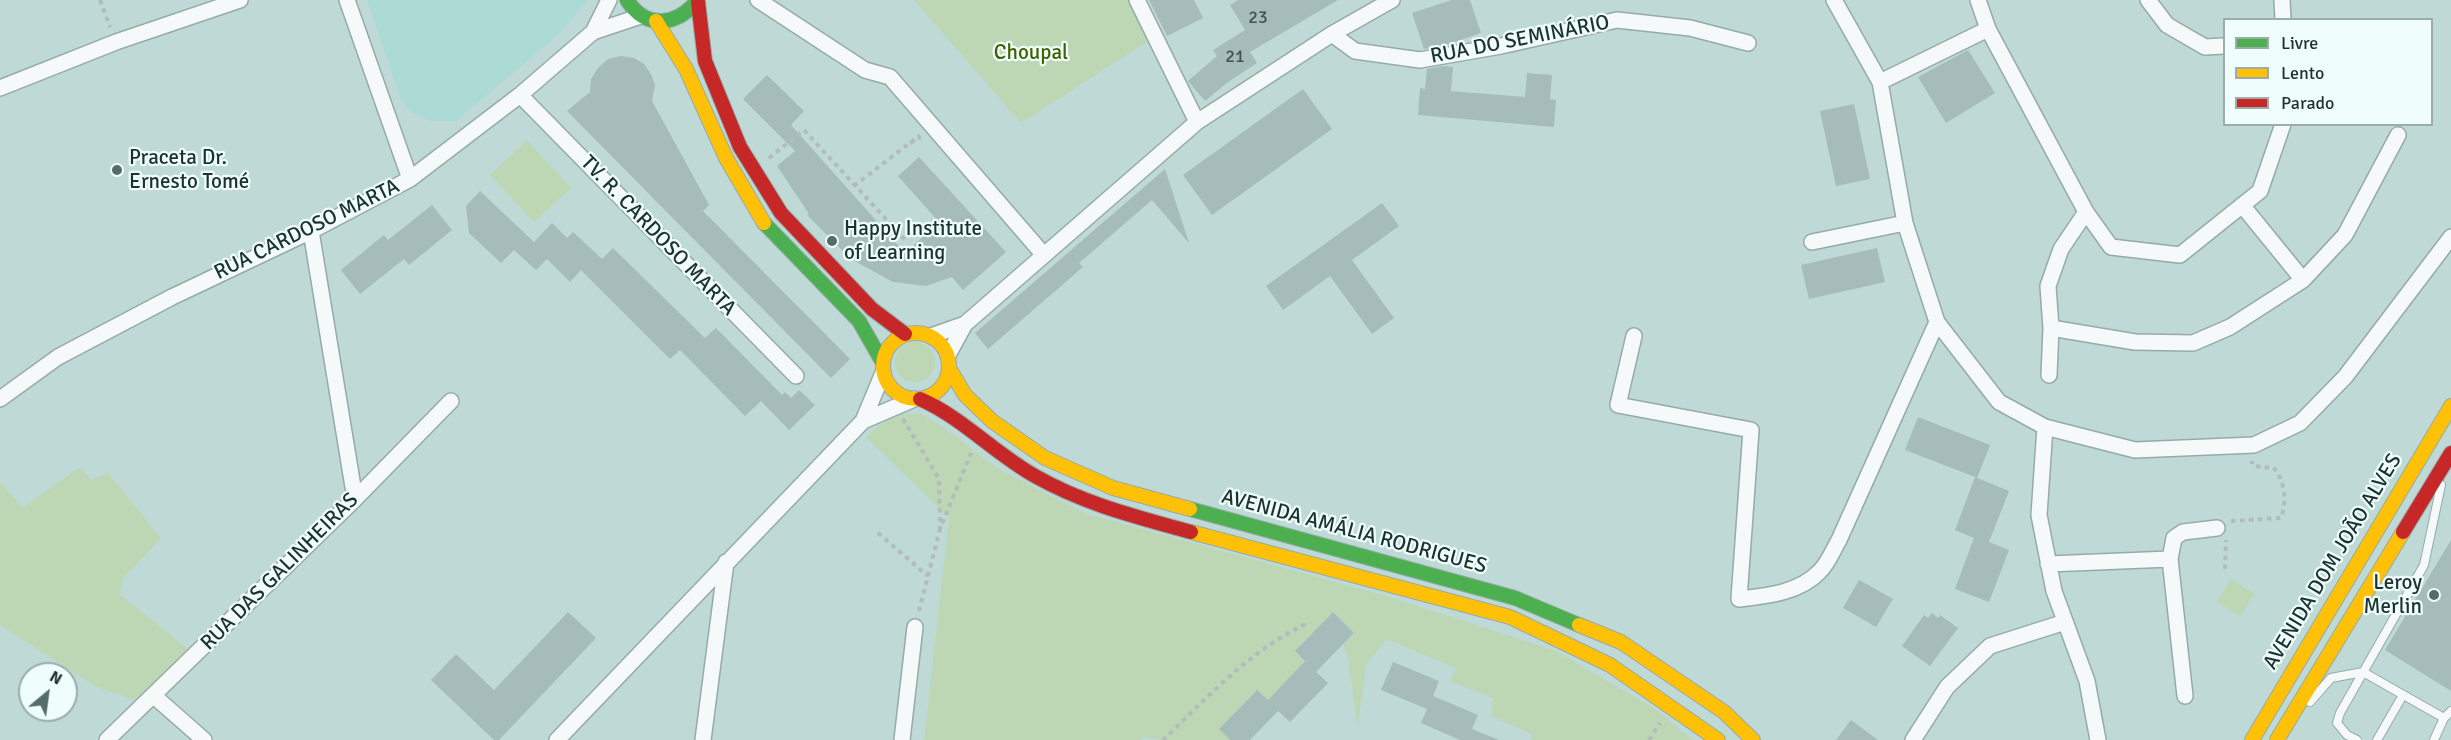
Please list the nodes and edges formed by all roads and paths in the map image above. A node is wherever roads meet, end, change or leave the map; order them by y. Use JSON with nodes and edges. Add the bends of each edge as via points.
{"nodes":[{"id":1,"x":100,"y":0,"type":"edge"},
{"id":2,"x":240,"y":0,"type":"edge"},
{"id":3,"x":346,"y":0,"type":"edge"},
{"id":4,"x":609,"y":0,"type":"edge"},
{"id":5,"x":627,"y":0,"type":"edge"},
{"id":6,"x":758,"y":0,"type":"edge"},
{"id":7,"x":1137,"y":0,"type":"edge"},
{"id":8,"x":1392,"y":0,"type":"edge"},
{"id":9,"x":1834,"y":0,"type":"edge"},
{"id":10,"x":1978,"y":0,"type":"edge"},
{"id":11,"x":2148,"y":0,"type":"edge"},
{"id":12,"x":2282,"y":0,"type":"edge"},
{"id":13,"x":698,"y":1,"type":"edge"},
{"id":14,"x":641,"y":16,"type":"junction"},
{"id":15,"x":2283,"y":18,"type":"edge"},
{"id":16,"x":656,"y":21,"type":"junction"},
{"id":17,"x":1988,"y":29,"type":"junction"},
{"id":18,"x":593,"y":32,"type":"junction"},
{"id":19,"x":1332,"y":34,"type":"junction"},
{"id":20,"x":116,"y":42,"type":"junction"},
{"id":21,"x":1748,"y":43,"type":"dead end"},
{"id":22,"x":2223,"y":46,"type":"edge"},
{"id":23,"x":1880,"y":82,"type":"junction"},
{"id":24,"x":0,"y":88,"type":"edge"},
{"id":25,"x":520,"y":95,"type":"junction"},
{"id":26,"x":1197,"y":122,"type":"junction"},
{"id":27,"x":2282,"y":126,"type":"edge"},
{"id":28,"x":934,"y":128,"type":"junction"},
{"id":29,"x":2398,"y":135,"type":"dead end"},
{"id":30,"x":754,"y":170,"type":"junction"},
{"id":31,"x":410,"y":179,"type":"junction"},
{"id":32,"x":854,"y":186,"type":"junction"},
{"id":33,"x":2242,"y":205,"type":"junction"},
{"id":34,"x":2086,"y":212,"type":"junction"},
{"id":35,"x":1905,"y":223,"type":"junction"},
{"id":36,"x":311,"y":231,"type":"junction"},
{"id":37,"x":2451,"y":237,"type":"edge"},
{"id":38,"x":1812,"y":242,"type":"dead end"},
{"id":39,"x":908,"y":243,"type":"dead end"},
{"id":40,"x":1043,"y":254,"type":"junction"},
{"id":41,"x":2303,"y":280,"type":"junction"},
{"id":42,"x":1937,"y":322,"type":"junction"},
{"id":43,"x":965,"y":324,"type":"junction"},
{"id":44,"x":2051,"y":328,"type":"junction"},
{"id":45,"x":905,"y":334,"type":"junction"},
{"id":46,"x":931,"y":336,"type":"junction"},
{"id":47,"x":1634,"y":336,"type":"dead end"},
{"id":48,"x":948,"y":361,"type":"junction"},
{"id":49,"x":883,"y":368,"type":"junction"},
{"id":50,"x":2049,"y":375,"type":"dead end"},
{"id":51,"x":796,"y":376,"type":"dead end"},
{"id":52,"x":921,"y":398,"type":"junction"},
{"id":53,"x":0,"y":399,"type":"edge"},
{"id":54,"x":451,"y":401,"type":"dead end"},
{"id":55,"x":2451,"y":406,"type":"edge"},
{"id":56,"x":892,"y":408,"type":"junction"},
{"id":57,"x":863,"y":421,"type":"junction"},
{"id":58,"x":2045,"y":427,"type":"junction"},
{"id":59,"x":982,"y":436,"type":"junction"},
{"id":60,"x":2248,"y":445,"type":"junction"},
{"id":61,"x":2451,"y":454,"type":"edge"},
{"id":62,"x":355,"y":499,"type":"junction"},
{"id":63,"x":2222,"y":526,"type":"junction"},
{"id":64,"x":940,"y":529,"type":"junction"},
{"id":65,"x":878,"y":533,"type":"dead end"},
{"id":66,"x":2170,"y":560,"type":"junction"},
{"id":67,"x":726,"y":562,"type":"junction"},
{"id":68,"x":2048,"y":564,"type":"junction"},
{"id":69,"x":2225,"y":569,"type":"dead end"},
{"id":70,"x":928,"y":576,"type":"junction"},
{"id":71,"x":2065,"y":622,"type":"junction"},
{"id":72,"x":1306,"y":624,"type":"dead end"},
{"id":73,"x":915,"y":627,"type":"joint"},
{"id":74,"x":2363,"y":672,"type":"junction"},
{"id":75,"x":2403,"y":695,"type":"junction"},
{"id":76,"x":154,"y":696,"type":"junction"},
{"id":77,"x":2185,"y":696,"type":"dead end"},
{"id":78,"x":2451,"y":711,"type":"edge"},
{"id":79,"x":2291,"y":716,"type":"junction"},
{"id":80,"x":2444,"y":718,"type":"junction"},
{"id":81,"x":2282,"y":736,"type":"edge"},
{"id":82,"x":107,"y":740,"type":"edge"},
{"id":83,"x":204,"y":740,"type":"edge"},
{"id":84,"x":557,"y":740,"type":"edge"},
{"id":85,"x":704,"y":740,"type":"edge"},
{"id":86,"x":902,"y":740,"type":"edge"},
{"id":87,"x":1163,"y":740,"type":"edge"},
{"id":88,"x":1718,"y":740,"type":"edge"},
{"id":89,"x":1753,"y":740,"type":"edge"},
{"id":90,"x":1913,"y":740,"type":"edge"},
{"id":91,"x":2098,"y":740,"type":"edge"},
{"id":92,"x":2252,"y":740,"type":"edge"},
{"id":93,"x":2357,"y":740,"type":"edge"},
{"id":94,"x":2377,"y":740,"type":"edge"},
{"id":95,"x":2434,"y":740,"type":"edge"}],
"edges":[{"from":1,"to":20,"type":"path"},
{"from":2,"to":20,"type":"street"},
{"from":3,"to":31,"type":"street"},
{"from":4,"to":18,"type":"street"},
{"from":5,"to":14,"type":"main road"},
{"from":6,"to":28,"type":"street","via":[[865,70],[890,77]]},
{"from":7,"to":26,"type":"street"},
{"from":8,"to":19,"type":"street"},
{"from":9,"to":23,"type":"street"},
{"from":10,"to":17,"type":"street"},
{"from":11,"to":22,"type":"street","via":[[2167,25],[2205,46]]},
{"from":12,"to":15,"type":"street"},
{"from":13,"to":16,"type":"main road","via":[[687,14],[672,21]]},
{"from":13,"to":30,"type":"main road","via":[[705,61],[740,147]]},
{"from":14,"to":16,"type":"main road"},
{"from":14,"to":18,"type":"street"},
{"from":16,"to":49,"type":"main road","via":[[686,69],[726,158],[766,226],[859,321]]},
{"from":17,"to":23,"type":"street"},
{"from":17,"to":34,"type":"street"},
{"from":18,"to":25,"type":"street","name":"RUA CARDOSO MARTA"},
{"from":19,"to":21,"type":"street","name":"RUA DO SEMINÁRIO","via":[[1356,51],[1420,60],[1617,20],[1690,28]]},
{"from":19,"to":26,"type":"street"},
{"from":20,"to":24,"type":"street"},
{"from":23,"to":35,"type":"street"},
{"from":25,"to":31,"type":"street","name":"RUA CARDOSO MARTA"},
{"from":25,"to":51,"type":"street","name":"TV. R. CARDOSO MARTA"},
{"from":26,"to":40,"type":"street"},
{"from":27,"to":33,"type":"street","via":[[2260,191]]},
{"from":28,"to":32,"type":"path"},
{"from":28,"to":40,"type":"street"},
{"from":29,"to":41,"type":"street","via":[[2345,235]]},
{"from":30,"to":32,"type":"path","via":[[804,130]]},
{"from":30,"to":45,"type":"main road","via":[[781,213],[872,309]]},
{"from":31,"to":36,"type":"street","name":"RUA CARDOSO MARTA"},
{"from":32,"to":39,"type":"path"},
{"from":33,"to":34,"type":"street","via":[[2180,255],[2111,247]]},
{"from":33,"to":41,"type":"street"},
{"from":34,"to":44,"type":"street","via":[[2061,249],[2048,286]]},
{"from":35,"to":38,"type":"street"},
{"from":35,"to":42,"type":"street"},
{"from":36,"to":53,"type":"street","name":"RUA CARDOSO MARTA","via":[[58,357]]},
{"from":36,"to":62,"type":"street"},
{"from":37,"to":60,"type":"street","via":[[2345,377],[2300,423]]},
{"from":40,"to":43,"type":"street"},
{"from":41,"to":44,"type":"street","via":[[2230,327],[2193,343],[2134,342]]},
{"from":42,"to":47,"type":"street","via":[[1839,540],[1820,572],[1800,585],[1770,596],[1739,599],[1751,430],[1618,405]]},
{"from":42,"to":58,"type":"street","via":[[1999,402]]},
{"from":43,"to":46,"type":"street"},
{"from":43,"to":48,"type":"street"},
{"from":44,"to":50,"type":"street"},
{"from":45,"to":46,"type":"main road"},
{"from":45,"to":49,"type":"main road","via":[[890,345]]},
{"from":46,"to":48,"type":"main road"},
{"from":48,"to":52,"type":"main road","via":[[943,385]]},
{"from":48,"to":89,"type":"main road","name":"AVENIDA AMÁLIA RODRIGUES","via":[[965,395],[1045,458],[1113,488],[1515,598],[1621,642],[1724,712]]},
{"from":49,"to":52,"type":"main road","via":[[894,391]]},
{"from":49,"to":57,"type":"street"},
{"from":52,"to":56,"type":"street"},
{"from":52,"to":59,"type":"main road","name":"AVENIDA AMÁLIA RODRIGUES"},
{"from":54,"to":62,"type":"street","name":"RUA DAS GALINHEIRAS"},
{"from":55,"to":92,"type":"main road","name":"AVENIDA DOM JOÃO ALVES"},
{"from":56,"to":57,"type":"street"},
{"from":56,"to":64,"type":"path","via":[[900,414],[939,479]]},
{"from":57,"to":67,"type":"street"},
{"from":58,"to":60,"type":"street","via":[[2135,450]]},
{"from":58,"to":68,"type":"street","via":[[2038,515]]},
{"from":59,"to":64,"type":"path"},
{"from":59,"to":88,"type":"main road","name":"AVENIDA AMÁLIA RODRIGUES","via":[[1034,476],[1106,509],[1509,617],[1610,665]]},
{"from":60,"to":63,"type":"path","via":[[2252,464],[2273,467],[2282,476],[2285,507],[2281,518],[2232,521]]},
{"from":61,"to":74,"type":"lane","via":[[2424,565]]},
{"from":61,"to":79,"type":"main road","name":"AVENIDA DOM JOÃO ALVES"},
{"from":62,"to":76,"type":"street","name":"RUA DAS GALINHEIRAS"},
{"from":63,"to":66,"type":"street","via":[[2183,532],[2174,538]]},
{"from":63,"to":69,"type":"path"},
{"from":64,"to":70,"type":"path"},
{"from":65,"to":70,"type":"path"},
{"from":66,"to":68,"type":"street"},
{"from":66,"to":77,"type":"street"},
{"from":67,"to":84,"type":"street"},
{"from":67,"to":85,"type":"street"},
{"from":68,"to":71,"type":"street"},
{"from":70,"to":73,"type":"path"},
{"from":71,"to":90,"type":"street","via":[[1990,646],[1947,687]]},
{"from":71,"to":91,"type":"street","via":[[2087,681]]},
{"from":72,"to":87,"type":"path","via":[[1282,635],[1235,672]]},
{"from":73,"to":86,"type":"street"},
{"from":74,"to":75,"type":"lane"},
{"from":74,"to":79,"type":"lane","via":[[2331,678],[2317,696]]},
{"from":74,"to":93,"type":"lane","via":[[2337,723]]},
{"from":75,"to":80,"type":"lane"},
{"from":75,"to":94,"type":"lane"},
{"from":76,"to":82,"type":"street","name":"RUA DAS GALINHEIRAS"},
{"from":76,"to":83,"type":"street"},
{"from":78,"to":80,"type":"lane"},
{"from":79,"to":81,"type":"main road","name":"AVENIDA DOM JOÃO ALVES"},
{"from":80,"to":95,"type":"lane"}]}
